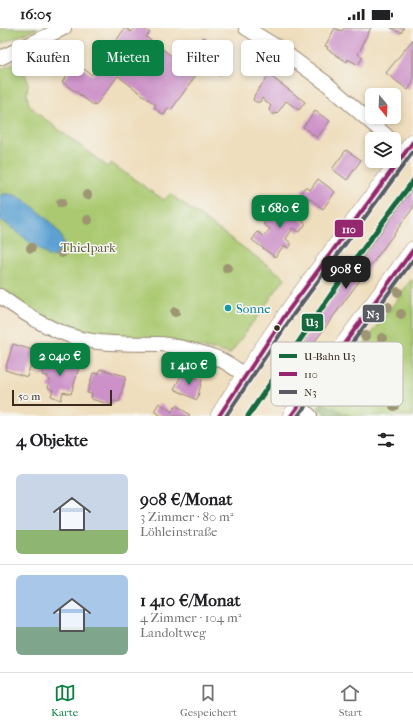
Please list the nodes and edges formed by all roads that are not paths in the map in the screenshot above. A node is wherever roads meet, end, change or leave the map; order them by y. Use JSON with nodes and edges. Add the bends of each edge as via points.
{"nodes":[{"id":1,"x":64,"y":28,"type":"edge"},
{"id":2,"x":246,"y":28,"type":"edge"},
{"id":3,"x":0,"y":58,"type":"edge"},
{"id":4,"x":382,"y":132,"type":"edge"},
{"id":5,"x":404,"y":146,"type":"edge"},
{"id":6,"x":413,"y":250,"type":"edge"},
{"id":7,"x":0,"y":296,"type":"edge"},
{"id":8,"x":349,"y":342,"type":"edge"},
{"id":9,"x":244,"y":375,"type":"junction"},
{"id":10,"x":219,"y":416,"type":"edge"}],
"edges":[{"from":1,"to":3,"type":"street"},
{"from":2,"to":4,"type":"street","via":[[326,83]]},
{"from":5,"to":9,"type":"main road"},
{"from":6,"to":8,"type":"main road"},
{"from":7,"to":9,"type":"street","via":[[44,325],[67,334],[112,344],[164,344],[208,354],[228,363]]},
{"from":9,"to":10,"type":"main road"}]}
